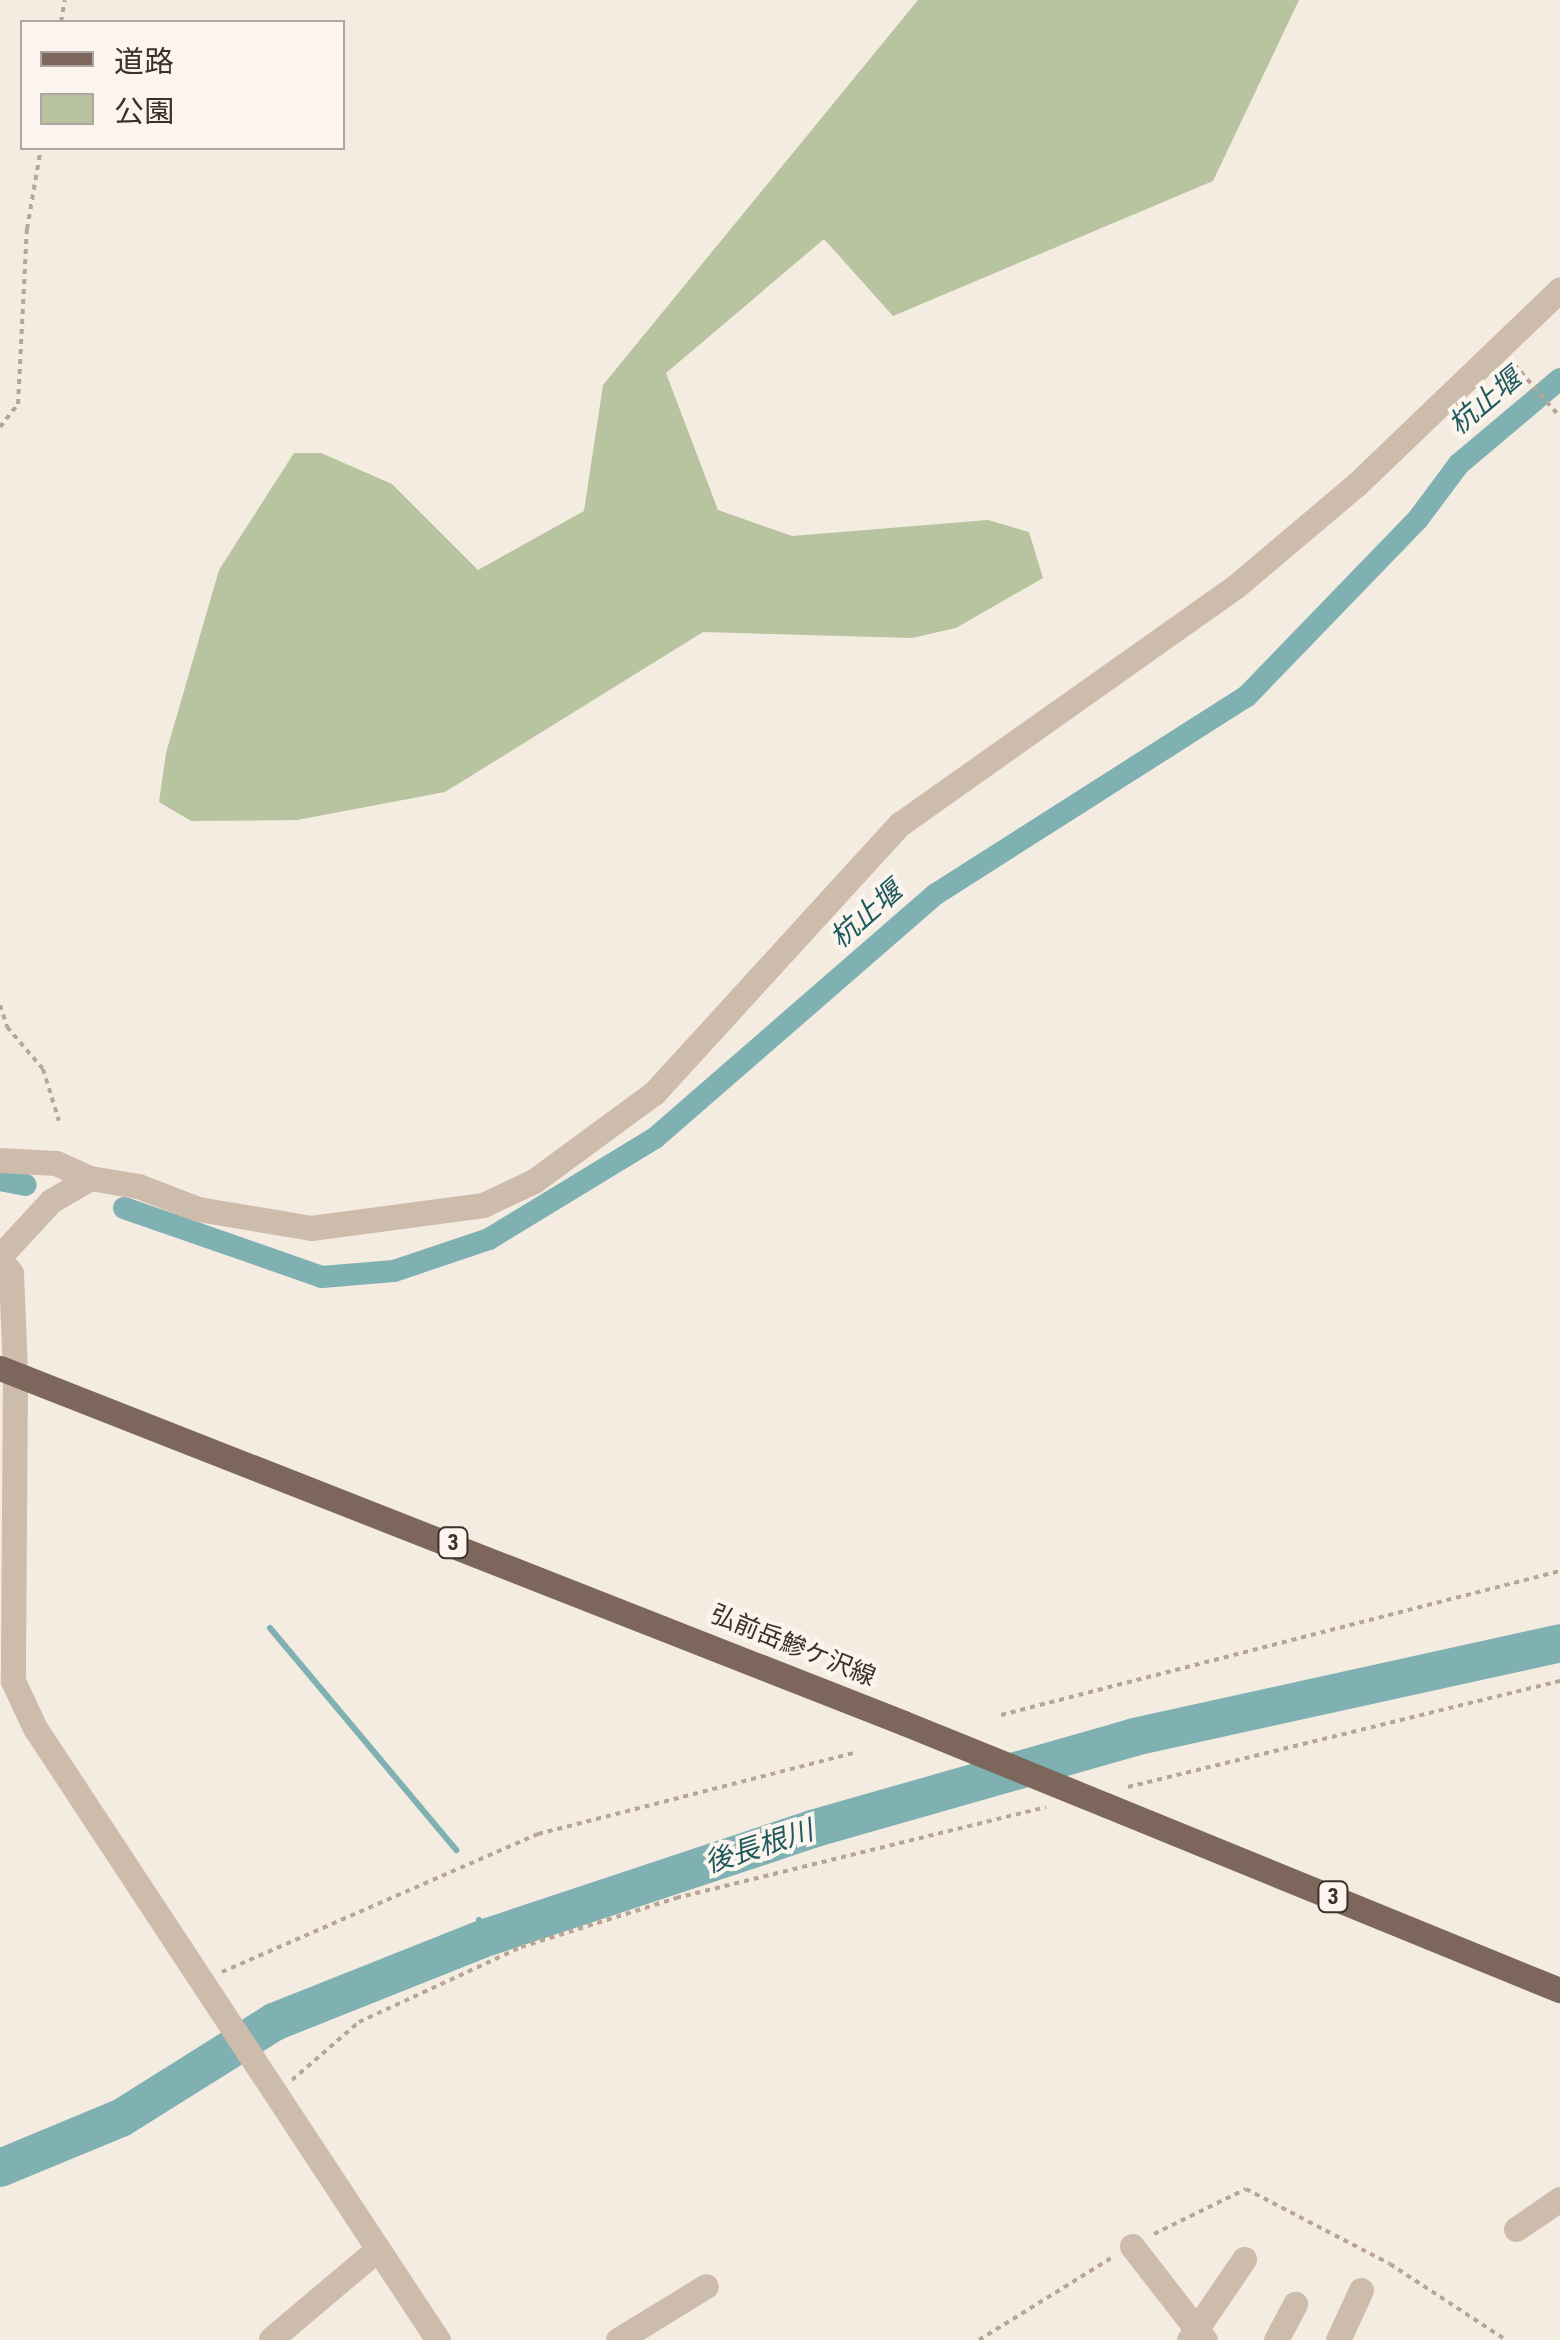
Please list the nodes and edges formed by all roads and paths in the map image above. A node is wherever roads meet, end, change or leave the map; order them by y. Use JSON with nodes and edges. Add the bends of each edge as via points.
{"nodes":[{"id":1,"x":41,"y":150,"type":"edge"},
{"id":2,"x":1560,"y":289,"type":"edge"},
{"id":3,"x":1510,"y":360,"type":"dead end"},
{"id":4,"x":1558,"y":412,"type":"edge"},
{"id":5,"x":0,"y":427,"type":"edge"},
{"id":6,"x":0,"y":1004,"type":"edge"},
{"id":7,"x":59,"y":1121,"type":"dead end"},
{"id":8,"x":0,"y":1160,"type":"edge"},
{"id":9,"x":90,"y":1178,"type":"junction"},
{"id":10,"x":0,"y":1257,"type":"edge"},
{"id":11,"x":8,"y":1370,"type":"edge"},
{"id":12,"x":1560,"y":1572,"type":"edge"},
{"id":13,"x":1560,"y":1680,"type":"edge"},
{"id":14,"x":1001,"y":1715,"type":"dead end"},
{"id":15,"x":858,"y":1752,"type":"dead end"},
{"id":16,"x":1112,"y":1797,"type":"junction"},
{"id":17,"x":1060,"y":1803,"type":"dead end"},
{"id":18,"x":204,"y":1980,"type":"junction"},
{"id":19,"x":1560,"y":1990,"type":"edge"},
{"id":20,"x":275,"y":2093,"type":"junction"},
{"id":21,"x":1560,"y":2199,"type":"edge"},
{"id":22,"x":1516,"y":2229,"type":"dead end"},
{"id":23,"x":1132,"y":2246,"type":"dead end"},
{"id":24,"x":378,"y":2249,"type":"junction"},
{"id":25,"x":1244,"y":2259,"type":"dead end"},
{"id":26,"x":706,"y":2286,"type":"dead end"},
{"id":27,"x":1361,"y":2290,"type":"dead end"},
{"id":28,"x":1295,"y":2304,"type":"dead end"},
{"id":29,"x":1197,"y":2338,"type":"edge"},
{"id":30,"x":271,"y":2339,"type":"edge"},
{"id":31,"x":438,"y":2340,"type":"edge"},
{"id":32,"x":618,"y":2340,"type":"edge"},
{"id":33,"x":1276,"y":2340,"type":"edge"},
{"id":34,"x":1338,"y":2340,"type":"edge"}],
"edges":[{"from":1,"to":5,"type":"path","via":[[27,228],[18,404]]},
{"from":2,"to":9,"type":"street","via":[[1357,484],[1235,587],[900,824],[654,1093],[534,1181],[484,1205],[311,1228],[198,1209],[138,1186]]},
{"from":3,"to":4,"type":"path"},
{"from":6,"to":7,"type":"path","via":[[7,1028],[43,1069]]},
{"from":8,"to":9,"type":"street","via":[[56,1164]]},
{"from":9,"to":10,"type":"street","via":[[51,1201]]},
{"from":10,"to":11,"type":"street","via":[[12,1273]]},
{"from":11,"to":16,"type":"main road","name":"弘前岳鰺ケ沢線","number":"3","bridge":true,"via":[[904,1723]]},
{"from":11,"to":18,"type":"street","via":[[13,1681],[36,1728]]},
{"from":12,"to":14,"type":"path"},
{"from":13,"to":16,"type":"path"},
{"from":15,"to":18,"type":"path","via":[[538,1834]]},
{"from":16,"to":19,"type":"main road","name":"弘前岳鰺ケ沢線","number":"3"},
{"from":17,"to":20,"type":"path","via":[[676,1898],[520,1947],[359,2022]]},
{"from":18,"to":20,"type":"street"},
{"from":20,"to":24,"type":"street"},
{"from":21,"to":22,"type":"street"},
{"from":23,"to":29,"type":"street"},
{"from":24,"to":30,"type":"street"},
{"from":24,"to":31,"type":"street"},
{"from":25,"to":29,"type":"street"},
{"from":26,"to":32,"type":"street"},
{"from":27,"to":34,"type":"street"},
{"from":28,"to":33,"type":"street"}]}
